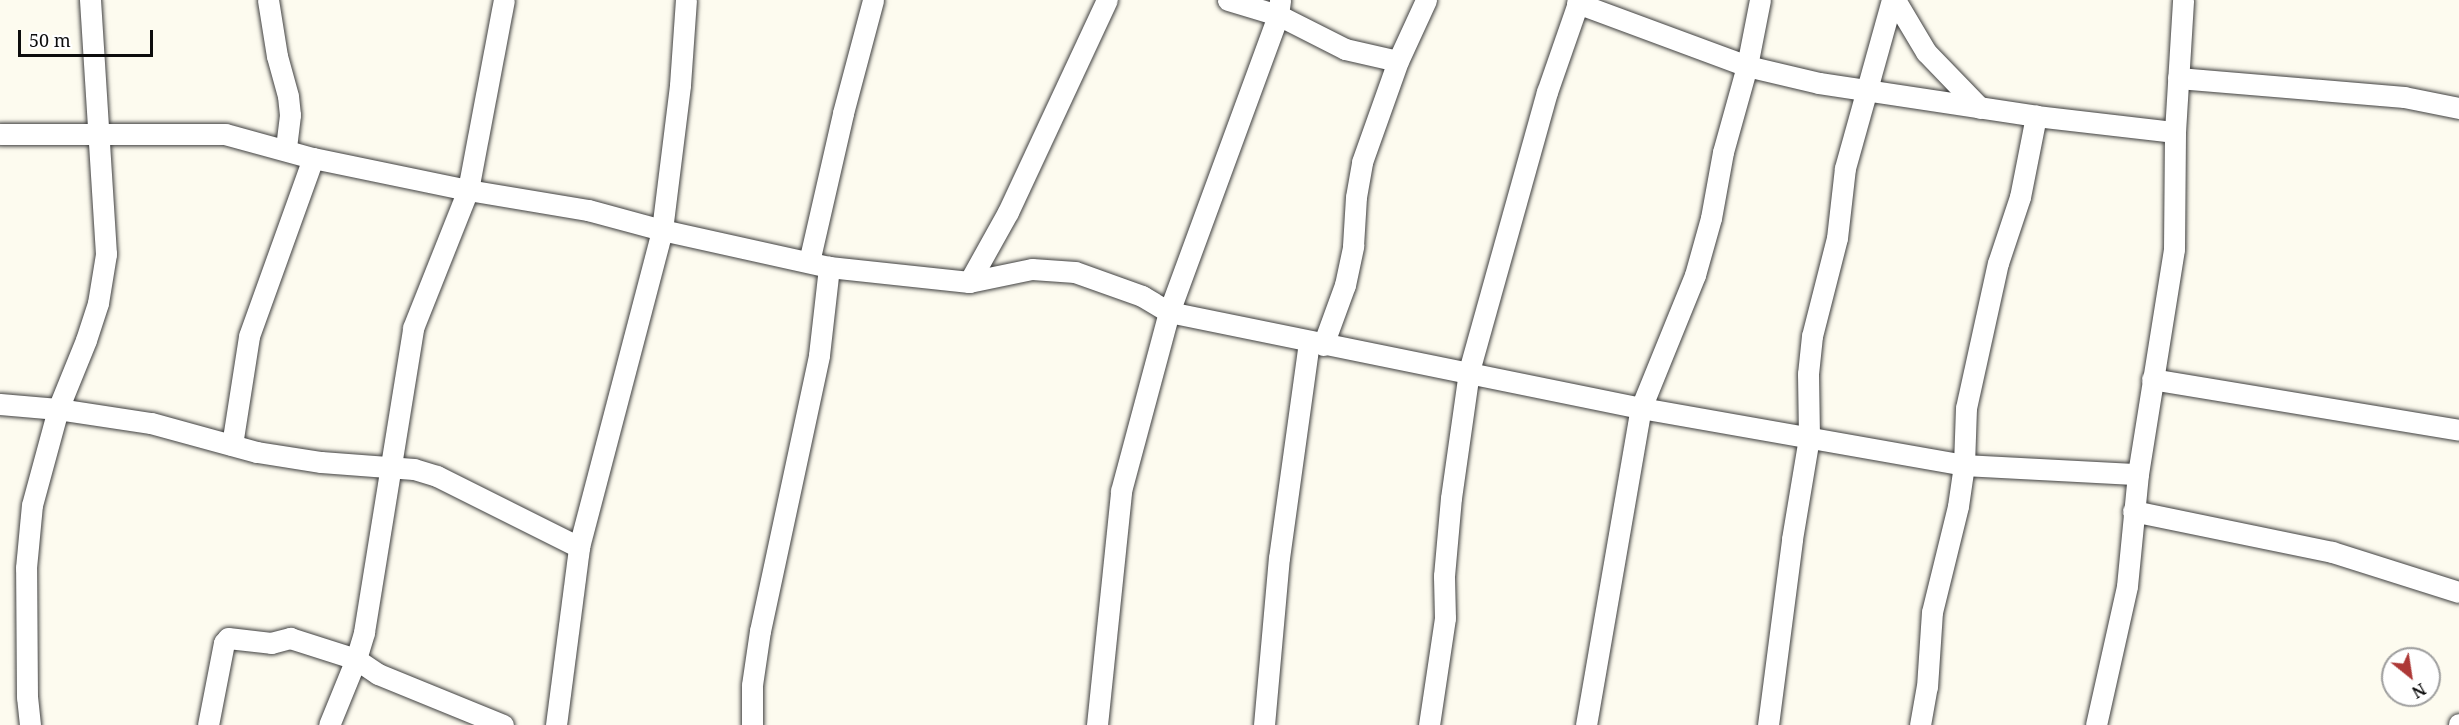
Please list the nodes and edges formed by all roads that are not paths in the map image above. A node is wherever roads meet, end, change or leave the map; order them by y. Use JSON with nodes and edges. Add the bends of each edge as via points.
{"nodes":[{"id":1,"x":90,"y":0,"type":"edge"},
{"id":2,"x":268,"y":0,"type":"edge"},
{"id":3,"x":504,"y":0,"type":"edge"},
{"id":4,"x":686,"y":0,"type":"edge"},
{"id":5,"x":873,"y":0,"type":"edge"},
{"id":6,"x":1107,"y":0,"type":"edge"},
{"id":7,"x":1228,"y":0,"type":"edge"},
{"id":8,"x":1426,"y":0,"type":"edge"},
{"id":9,"x":1760,"y":0,"type":"edge"},
{"id":10,"x":1894,"y":0,"type":"edge"},
{"id":11,"x":2183,"y":0,"type":"edge"},
{"id":12,"x":1578,"y":2,"type":"edge"},
{"id":13,"x":1279,"y":8,"type":"edge"},
{"id":14,"x":1398,"y":61,"type":"junction"},
{"id":15,"x":1747,"y":66,"type":"junction"},
{"id":16,"x":2178,"y":78,"type":"junction"},
{"id":17,"x":1867,"y":92,"type":"junction"},
{"id":18,"x":1980,"y":108,"type":"junction"},
{"id":19,"x":2459,"y":108,"type":"edge"},
{"id":20,"x":2036,"y":116,"type":"junction"},
{"id":21,"x":2175,"y":132,"type":"junction"},
{"id":22,"x":99,"y":133,"type":"junction"},
{"id":23,"x":0,"y":134,"type":"edge"},
{"id":24,"x":286,"y":150,"type":"junction"},
{"id":25,"x":312,"y":158,"type":"junction"},
{"id":26,"x":468,"y":190,"type":"junction"},
{"id":27,"x":662,"y":230,"type":"junction"},
{"id":28,"x":819,"y":264,"type":"junction"},
{"id":29,"x":969,"y":282,"type":"junction"},
{"id":30,"x":1169,"y":312,"type":"junction"},
{"id":31,"x":1316,"y":343,"type":"junction"},
{"id":32,"x":1469,"y":371,"type":"junction"},
{"id":33,"x":2152,"y":379,"type":"junction"},
{"id":34,"x":0,"y":404,"type":"edge"},
{"id":35,"x":1641,"y":408,"type":"junction"},
{"id":36,"x":58,"y":409,"type":"junction"},
{"id":37,"x":2459,"y":430,"type":"edge"},
{"id":38,"x":1809,"y":437,"type":"junction"},
{"id":39,"x":232,"y":445,"type":"junction"},
{"id":40,"x":1964,"y":465,"type":"junction"},
{"id":41,"x":391,"y":467,"type":"junction"},
{"id":42,"x":2138,"y":474,"type":"junction"},
{"id":43,"x":2133,"y":511,"type":"junction"},
{"id":44,"x":579,"y":547,"type":"junction"},
{"id":45,"x":2459,"y":592,"type":"edge"},
{"id":46,"x":356,"y":659,"type":"junction"},
{"id":47,"x":30,"y":725,"type":"edge"},
{"id":48,"x":208,"y":725,"type":"edge"},
{"id":49,"x":329,"y":725,"type":"edge"},
{"id":50,"x":503,"y":725,"type":"edge"},
{"id":51,"x":556,"y":725,"type":"edge"},
{"id":52,"x":752,"y":725,"type":"edge"},
{"id":53,"x":1097,"y":725,"type":"edge"},
{"id":54,"x":1264,"y":725,"type":"edge"},
{"id":55,"x":1429,"y":725,"type":"edge"},
{"id":56,"x":1586,"y":725,"type":"edge"},
{"id":57,"x":1768,"y":725,"type":"edge"},
{"id":58,"x":1920,"y":725,"type":"edge"},
{"id":59,"x":2096,"y":725,"type":"edge"}],
"edges":[{"from":1,"to":22,"type":"street"},
{"from":2,"to":24,"type":"street","via":[[288,96]]},
{"from":3,"to":26,"type":"street"},
{"from":4,"to":27,"type":"street"},
{"from":5,"to":28,"type":"street","via":[[843,113]]},
{"from":6,"to":29,"type":"street","via":[[1008,212]]},
{"from":7,"to":13,"type":"street"},
{"from":8,"to":14,"type":"street"},
{"from":9,"to":15,"type":"street"},
{"from":10,"to":17,"type":"street"},
{"from":10,"to":18,"type":"street","via":[[1926,52]]},
{"from":11,"to":16,"type":"street"},
{"from":12,"to":15,"type":"street"},
{"from":12,"to":32,"type":"street","via":[[1547,92]]},
{"from":13,"to":14,"type":"street","via":[[1345,49]]},
{"from":13,"to":30,"type":"street"},
{"from":14,"to":31,"type":"street","via":[[1362,162],[1346,285]]},
{"from":15,"to":17,"type":"street"},
{"from":15,"to":35,"type":"street","via":[[1695,275]]},
{"from":16,"to":19,"type":"street","via":[[2404,97]]},
{"from":16,"to":21,"type":"street"},
{"from":17,"to":18,"type":"street"},
{"from":17,"to":38,"type":"street","via":[[1845,168],[1837,238],[1812,336]]},
{"from":18,"to":20,"type":"street"},
{"from":20,"to":21,"type":"street"},
{"from":20,"to":40,"type":"street","via":[[2020,197],[1998,263],[1966,408]]},
{"from":21,"to":33,"type":"street","via":[[2174,249]]},
{"from":22,"to":23,"type":"street"},
{"from":22,"to":24,"type":"street","via":[[225,134]]},
{"from":22,"to":36,"type":"street","via":[[106,254],[98,303]]},
{"from":24,"to":25,"type":"street"},
{"from":25,"to":26,"type":"street"},
{"from":25,"to":39,"type":"street","via":[[249,336]]},
{"from":26,"to":27,"type":"street","via":[[588,210]]},
{"from":26,"to":41,"type":"street","via":[[413,328]]},
{"from":27,"to":28,"type":"street"},
{"from":27,"to":44,"type":"street"},
{"from":28,"to":29,"type":"street"},
{"from":28,"to":52,"type":"street","via":[[817,366],[760,631],[752,686]]},
{"from":29,"to":30,"type":"street","via":[[1032,269],[1075,272],[1142,296]]},
{"from":30,"to":31,"type":"street"},
{"from":30,"to":53,"type":"street","via":[[1121,491]]},
{"from":31,"to":32,"type":"street"},
{"from":31,"to":54,"type":"street","via":[[1279,558]]},
{"from":32,"to":35,"type":"street"},
{"from":32,"to":55,"type":"street","via":[[1451,498],[1444,576],[1445,618]]},
{"from":33,"to":37,"type":"street"},
{"from":33,"to":42,"type":"street"},
{"from":34,"to":36,"type":"street"},
{"from":35,"to":38,"type":"street"},
{"from":35,"to":56,"type":"street"},
{"from":36,"to":39,"type":"street","via":[[151,423]]},
{"from":36,"to":47,"type":"street","via":[[32,505],[28,536]]},
{"from":38,"to":40,"type":"street"},
{"from":38,"to":57,"type":"street"},
{"from":39,"to":41,"type":"street","via":[[321,462]]},
{"from":40,"to":42,"type":"street"},
{"from":40,"to":58,"type":"street","via":[[1932,612]]},
{"from":41,"to":44,"type":"street","via":[[436,476]]},
{"from":41,"to":46,"type":"street","via":[[364,632]]},
{"from":42,"to":43,"type":"street"},
{"from":43,"to":45,"type":"street","via":[[2332,552]]},
{"from":43,"to":59,"type":"street","via":[[2127,586]]},
{"from":44,"to":51,"type":"street"},
{"from":46,"to":48,"type":"street","via":[[290,638],[271,643],[226,639]]},
{"from":46,"to":49,"type":"street"},
{"from":46,"to":50,"type":"street","via":[[378,674]]}]}
